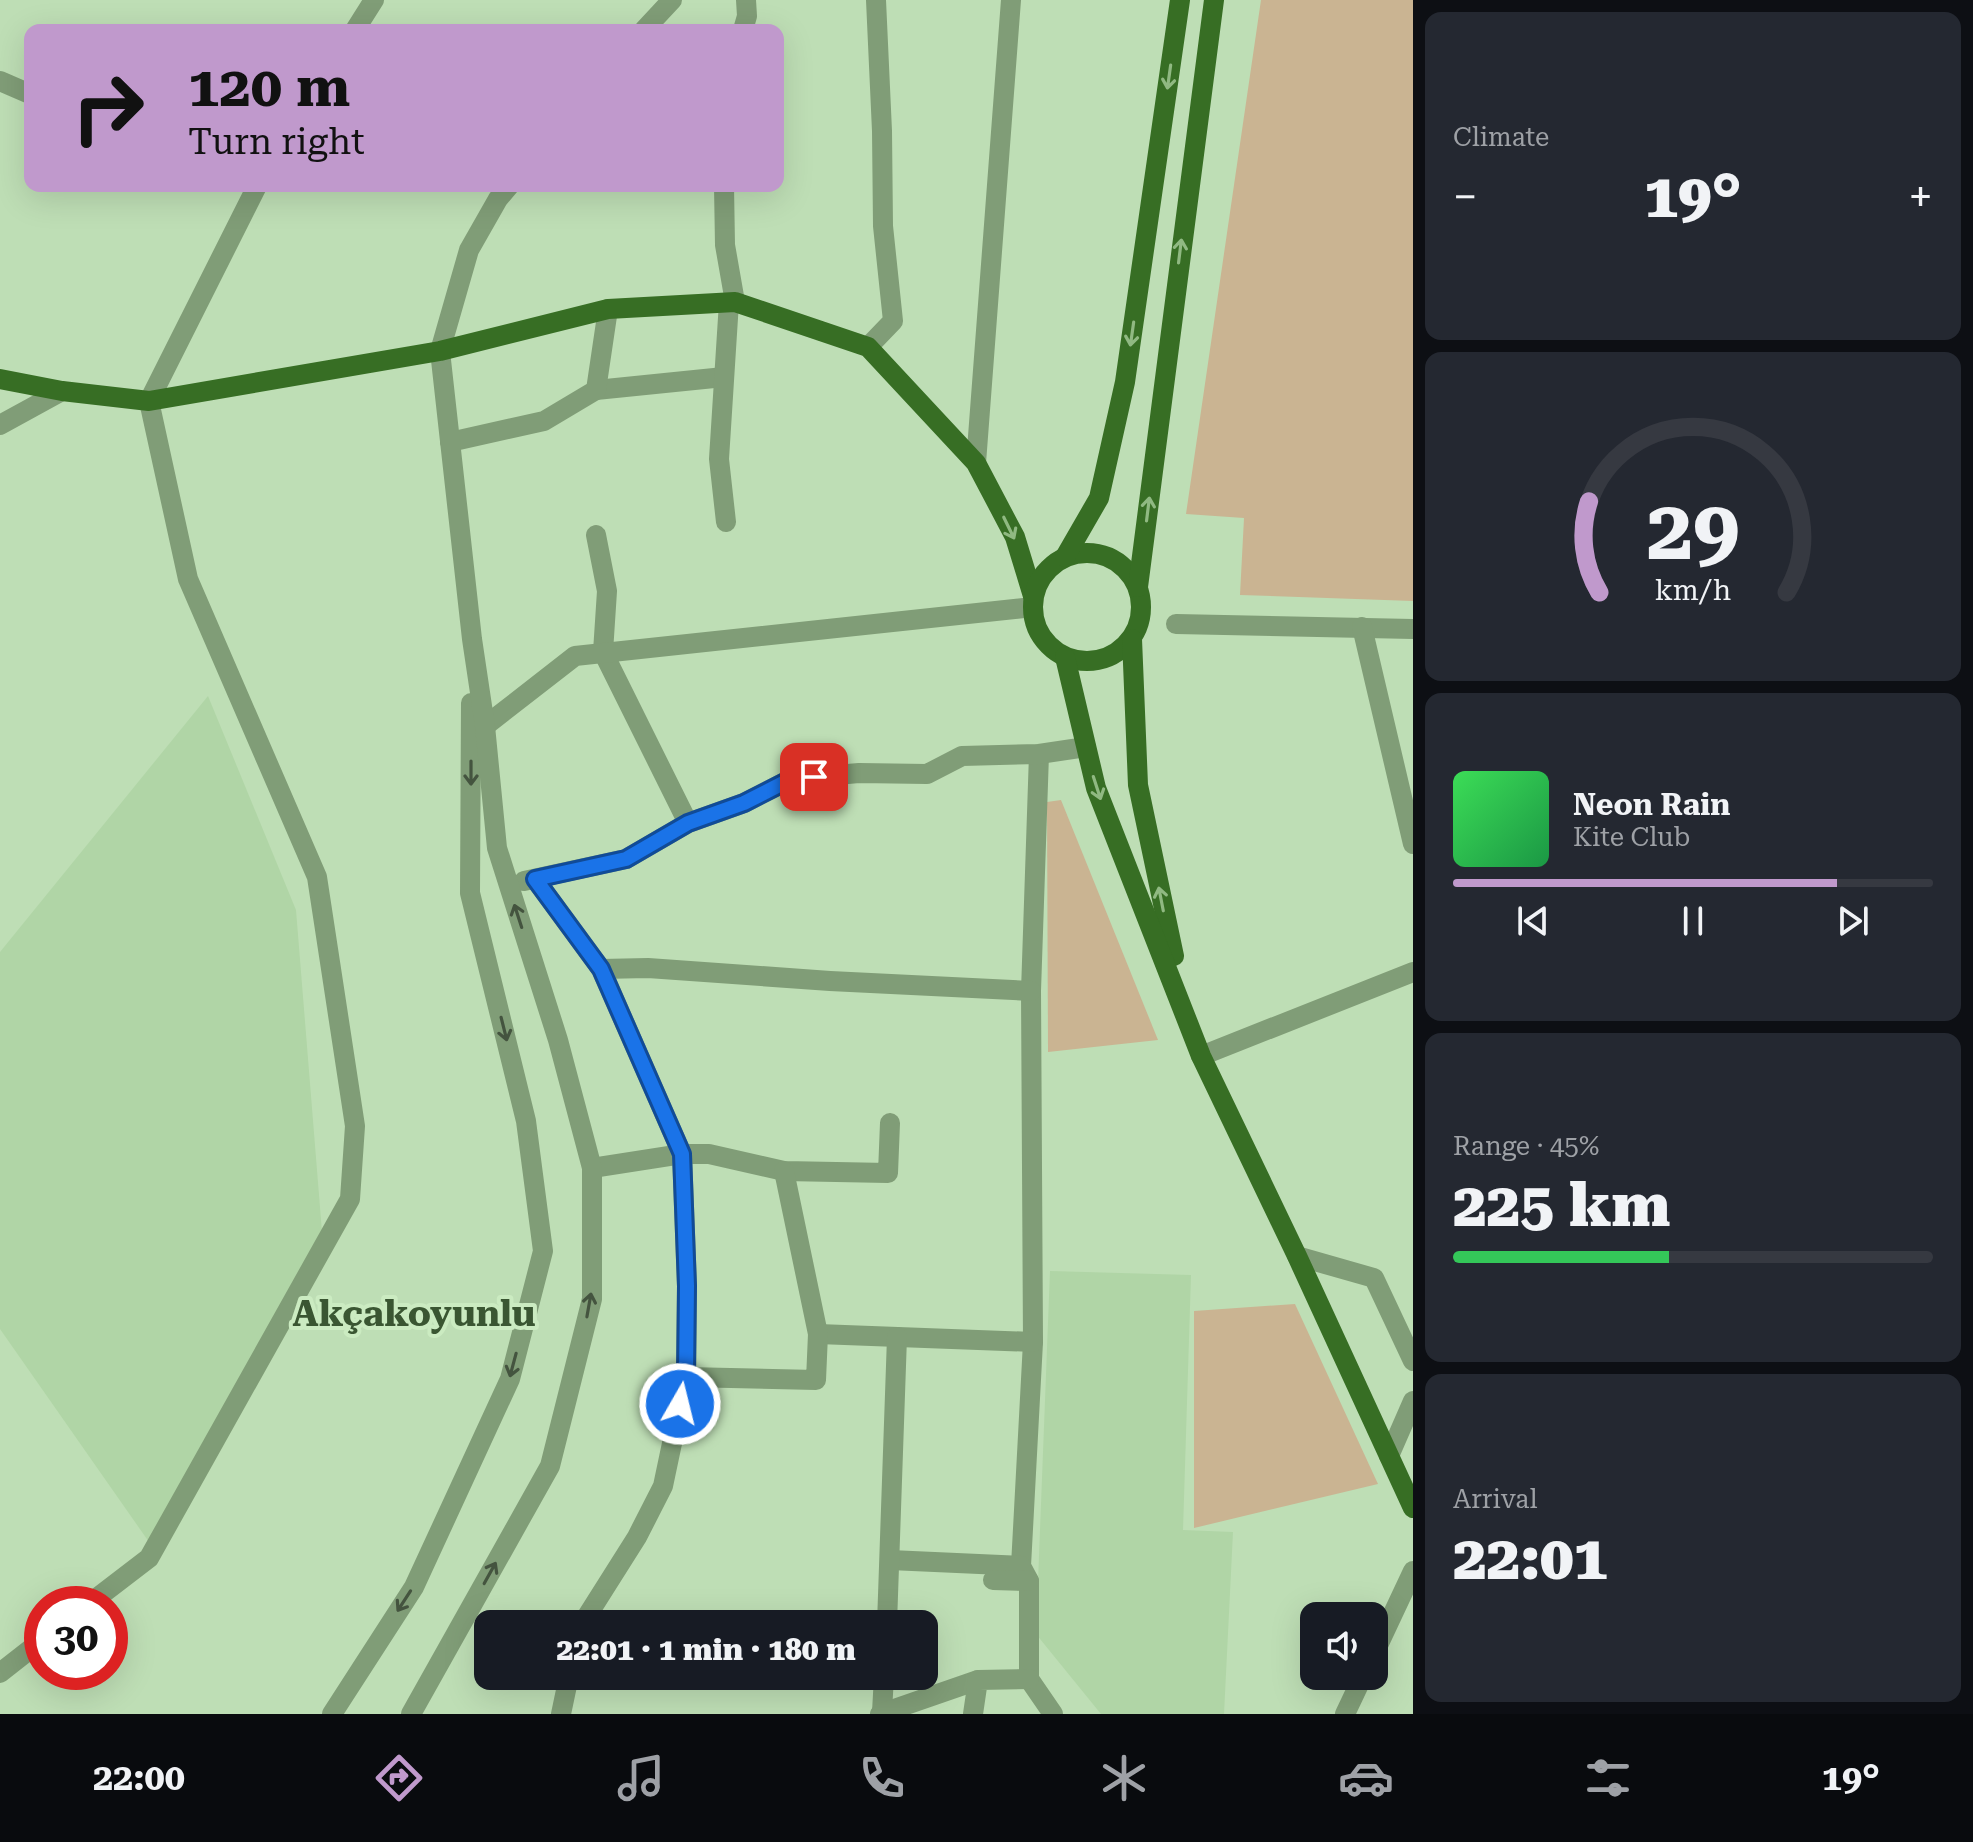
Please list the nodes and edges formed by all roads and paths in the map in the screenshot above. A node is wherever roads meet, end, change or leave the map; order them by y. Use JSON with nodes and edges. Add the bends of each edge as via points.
{"nodes":[{"id":1,"x":374,"y":0,"type":"edge"},
{"id":2,"x":672,"y":0,"type":"edge"},
{"id":3,"x":746,"y":0,"type":"edge"},
{"id":4,"x":876,"y":0,"type":"edge"},
{"id":5,"x":1011,"y":0,"type":"edge"},
{"id":6,"x":1180,"y":0,"type":"edge"},
{"id":7,"x":1214,"y":0,"type":"edge"},
{"id":8,"x":359,"y":24,"type":"edge"},
{"id":9,"x":650,"y":24,"type":"edge"},
{"id":10,"x":745,"y":24,"type":"edge"},
{"id":11,"x":0,"y":81,"type":"edge"},
{"id":12,"x":24,"y":91,"type":"edge"},
{"id":13,"x":250,"y":192,"type":"edge"},
{"id":14,"x":504,"y":192,"type":"edge"},
{"id":15,"x":724,"y":192,"type":"edge"},
{"id":16,"x":732,"y":302,"type":"junction"},
{"id":17,"x":608,"y":309,"type":"junction"},
{"id":18,"x":868,"y":347,"type":"junction"},
{"id":19,"x":440,"y":351,"type":"junction"},
{"id":20,"x":724,"y":377,"type":"junction"},
{"id":21,"x":0,"y":379,"type":"edge"},
{"id":22,"x":596,"y":390,"type":"junction"},
{"id":23,"x":62,"y":391,"type":"junction"},
{"id":24,"x":149,"y":401,"type":"junction"},
{"id":25,"x":0,"y":425,"type":"edge"},
{"id":26,"x":450,"y":442,"type":"junction"},
{"id":27,"x":976,"y":463,"type":"junction"},
{"id":28,"x":726,"y":522,"type":"dead end"},
{"id":29,"x":596,"y":535,"type":"dead end"},
{"id":30,"x":1065,"y":557,"type":"junction"},
{"id":31,"x":1138,"y":587,"type":"junction"},
{"id":32,"x":1033,"y":602,"type":"junction"},
{"id":33,"x":1176,"y":624,"type":"dead end"},
{"id":34,"x":1362,"y":627,"type":"junction"},
{"id":35,"x":1413,"y":629,"type":"edge"},
{"id":36,"x":472,"y":639,"type":"junction"},
{"id":37,"x":1132,"y":639,"type":"junction"},
{"id":38,"x":603,"y":652,"type":"junction"},
{"id":39,"x":1065,"y":657,"type":"junction"},
{"id":40,"x":485,"y":726,"type":"junction"},
{"id":41,"x":1086,"y":747,"type":"junction"},
{"id":42,"x":1039,"y":754,"type":"junction"},
{"id":43,"x":688,"y":823,"type":"junction"},
{"id":44,"x":1413,"y":844,"type":"edge"},
{"id":45,"x":535,"y":879,"type":"junction"},
{"id":46,"x":508,"y":885,"type":"junction"},
{"id":47,"x":601,"y":969,"type":"junction"},
{"id":48,"x":1413,"y":972,"type":"edge"},
{"id":49,"x":1031,"y":991,"type":"junction"},
{"id":50,"x":1201,"y":1056,"type":"junction"},
{"id":51,"x":890,"y":1123,"type":"dead end"},
{"id":52,"x":682,"y":1154,"type":"junction"},
{"id":53,"x":592,"y":1168,"type":"junction"},
{"id":54,"x":784,"y":1171,"type":"junction"},
{"id":55,"x":1297,"y":1256,"type":"junction"},
{"id":56,"x":818,"y":1334,"type":"junction"},
{"id":57,"x":897,"y":1337,"type":"junction"},
{"id":58,"x":1033,"y":1342,"type":"junction"},
{"id":59,"x":1413,"y":1361,"type":"edge"},
{"id":60,"x":686,"y":1377,"type":"junction"},
{"id":61,"x":1413,"y":1401,"type":"edge"},
{"id":62,"x":1389,"y":1456,"type":"junction"},
{"id":63,"x":1413,"y":1508,"type":"edge"},
{"id":64,"x":890,"y":1560,"type":"junction"},
{"id":65,"x":1413,"y":1571,"type":"edge"},
{"id":66,"x":1025,"y":1573,"type":"junction"},
{"id":67,"x":993,"y":1580,"type":"dead end"},
{"id":68,"x":112,"y":1586,"type":"edge"},
{"id":69,"x":591,"y":1610,"type":"edge"},
{"id":70,"x":888,"y":1610,"type":"edge"},
{"id":71,"x":1388,"y":1624,"type":"edge"},
{"id":72,"x":24,"y":1654,"type":"edge"},
{"id":73,"x":0,"y":1673,"type":"edge"},
{"id":74,"x":1029,"y":1679,"type":"junction"},
{"id":75,"x":978,"y":1680,"type":"junction"},
{"id":76,"x":566,"y":1690,"type":"edge"},
{"id":77,"x":883,"y":1690,"type":"edge"},
{"id":78,"x":1356,"y":1690,"type":"edge"},
{"id":79,"x":881,"y":1713,"type":"edge"},
{"id":80,"x":332,"y":1714,"type":"edge"},
{"id":81,"x":411,"y":1714,"type":"edge"},
{"id":82,"x":561,"y":1714,"type":"edge"},
{"id":83,"x":973,"y":1714,"type":"edge"},
{"id":84,"x":1053,"y":1714,"type":"edge"},
{"id":85,"x":1345,"y":1714,"type":"edge"}],
"edges":[{"from":1,"to":8,"type":"street"},
{"from":2,"to":9,"type":"street"},
{"from":3,"to":10,"type":"street"},
{"from":4,"to":18,"type":"street","via":[[883,226],[893,321]]},
{"from":5,"to":27,"type":"street"},
{"from":6,"to":30,"type":"main road","one_way":true,"via":[[1125,382],[1099,498]]},
{"from":31,"to":7,"type":"main road","one_way":true},
{"from":11,"to":12,"type":"street"},
{"from":13,"to":24,"type":"street"},
{"from":14,"to":19,"type":"street","via":[[469,250]]},
{"from":15,"to":16,"type":"street"},
{"from":16,"to":17,"type":"main road"},
{"from":16,"to":18,"type":"main road"},
{"from":16,"to":20,"type":"street"},
{"from":17,"to":19,"type":"main road"},
{"from":17,"to":22,"type":"street"},
{"from":18,"to":27,"type":"main road"},
{"from":19,"to":24,"type":"main road"},
{"from":19,"to":26,"type":"street"},
{"from":20,"to":22,"type":"street"},
{"from":20,"to":28,"type":"street","via":[[719,459]]},
{"from":21,"to":23,"type":"main road"},
{"from":22,"to":26,"type":"street","via":[[544,421]]},
{"from":23,"to":24,"type":"main road"},
{"from":23,"to":25,"type":"street"},
{"from":24,"to":68,"type":"street","via":[[188,579],[317,877],[355,1126],[350,1199],[149,1558]]},
{"from":26,"to":36,"type":"street"},
{"from":27,"to":32,"type":"main road","one_way":true,"via":[[1015,537]]},
{"from":29,"to":38,"type":"street","via":[[607,591]]},
{"from":30,"to":31,"type":"main road","via":[[1091,553],[1115,560]]},
{"from":30,"to":32,"type":"main road","via":[[1039,580]]},
{"from":31,"to":37,"type":"main road","via":[[1142,604]]},
{"from":32,"to":38,"type":"street"},
{"from":32,"to":39,"type":"main road","via":[[1039,633]]},
{"from":33,"to":34,"type":"street"},
{"from":34,"to":35,"type":"street"},
{"from":34,"to":44,"type":"street"},
{"from":36,"to":40,"type":"street"},
{"from":36,"to":80,"type":"street","one_way":true,"via":[[470,893],[526,1121],[543,1251],[510,1379],[414,1587]]},
{"from":37,"to":39,"type":"main road","via":[[1102,660]]},
{"from":50,"to":37,"type":"main road","one_way":true,"via":[[1168,936],[1138,785]]},
{"from":38,"to":40,"type":"street","via":[[575,656]]},
{"from":38,"to":43,"type":"street"},
{"from":39,"to":41,"type":"main road"},
{"from":40,"to":46,"type":"street","via":[[497,848]]},
{"from":41,"to":42,"type":"street"},
{"from":41,"to":50,"type":"main road","one_way":true,"via":[[1096,788]]},
{"from":42,"to":43,"type":"street","via":[[962,756],[927,774],[791,779]]},
{"from":42,"to":49,"type":"street"},
{"from":43,"to":45,"type":"street","via":[[626,859]]},
{"from":45,"to":46,"type":"street"},
{"from":45,"to":47,"type":"street"},
{"from":53,"to":46,"type":"street","one_way":true},
{"from":47,"to":49,"type":"street"},
{"from":47,"to":52,"type":"street"},
{"from":48,"to":50,"type":"street"},
{"from":49,"to":58,"type":"street"},
{"from":50,"to":55,"type":"main road"},
{"from":51,"to":54,"type":"street","via":[[888,1173]]},
{"from":52,"to":53,"type":"street"},
{"from":52,"to":54,"type":"street","via":[[709,1154]]},
{"from":52,"to":60,"type":"street"},
{"from":81,"to":53,"type":"street","one_way":true,"via":[[550,1466],[592,1299]]},
{"from":54,"to":56,"type":"street"},
{"from":55,"to":59,"type":"street","via":[[1374,1278]]},
{"from":55,"to":62,"type":"main road"},
{"from":56,"to":57,"type":"street"},
{"from":56,"to":60,"type":"street","via":[[816,1380]]},
{"from":57,"to":58,"type":"street"},
{"from":57,"to":64,"type":"street"},
{"from":58,"to":66,"type":"street"},
{"from":60,"to":69,"type":"street","via":[[663,1486]]},
{"from":61,"to":62,"type":"street"},
{"from":62,"to":63,"type":"main road"},
{"from":64,"to":66,"type":"street"},
{"from":64,"to":70,"type":"street"},
{"from":65,"to":71,"type":"street"},
{"from":66,"to":67,"type":"street"},
{"from":66,"to":74,"type":"street"},
{"from":72,"to":73,"type":"street"},
{"from":74,"to":75,"type":"street"},
{"from":74,"to":84,"type":"street"},
{"from":75,"to":79,"type":"street"},
{"from":75,"to":83,"type":"street"},
{"from":76,"to":82,"type":"street"},
{"from":77,"to":79,"type":"street"},
{"from":78,"to":85,"type":"street"}]}
